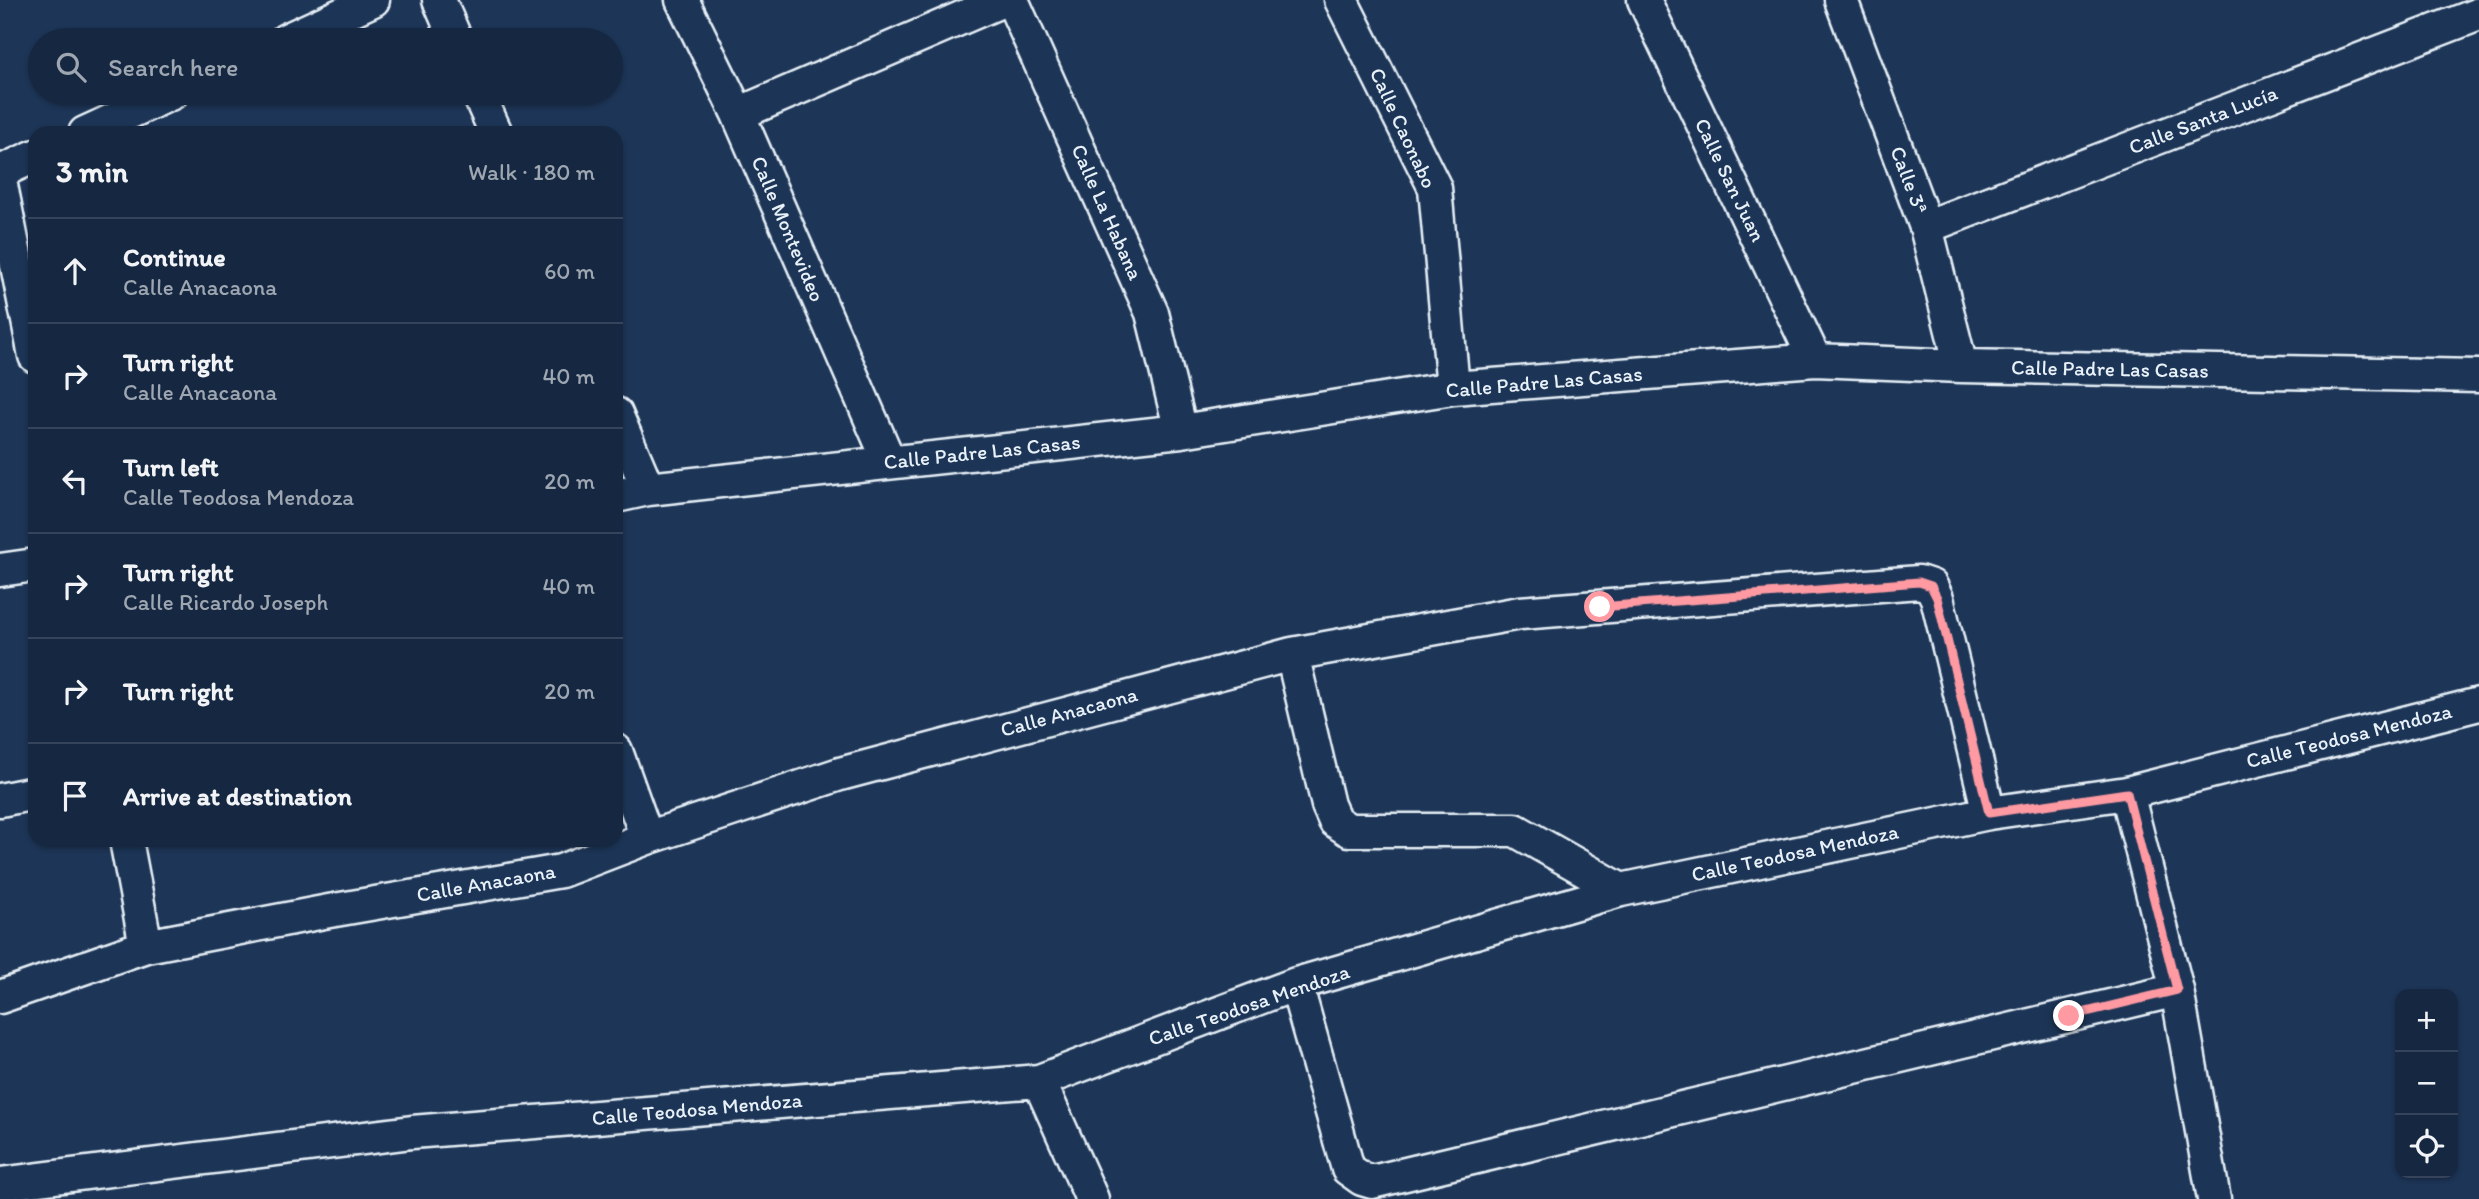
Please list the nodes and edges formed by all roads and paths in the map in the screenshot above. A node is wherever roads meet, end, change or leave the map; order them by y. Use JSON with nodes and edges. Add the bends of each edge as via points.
{"nodes":[{"id":1,"x":373,"y":0,"type":"edge"},
{"id":2,"x":439,"y":0,"type":"edge"},
{"id":3,"x":682,"y":0,"type":"edge"},
{"id":4,"x":1003,"y":0,"type":"edge"},
{"id":5,"x":1012,"y":0,"type":"edge"},
{"id":6,"x":1341,"y":0,"type":"edge"},
{"id":7,"x":1644,"y":0,"type":"edge"},
{"id":8,"x":1841,"y":0,"type":"edge"},
{"id":9,"x":2479,"y":13,"type":"edge"},
{"id":10,"x":312,"y":28,"type":"edge"},
{"id":11,"x":451,"y":28,"type":"edge"},
{"id":12,"x":146,"y":105,"type":"edge"},
{"id":13,"x":483,"y":105,"type":"edge"},
{"id":14,"x":738,"y":114,"type":"junction"},
{"id":15,"x":100,"y":126,"type":"edge"},
{"id":16,"x":493,"y":126,"type":"edge"},
{"id":17,"x":28,"y":159,"type":"edge"},
{"id":18,"x":0,"y":172,"type":"edge"},
{"id":19,"x":0,"y":180,"type":"edge"},
{"id":20,"x":1926,"y":227,"type":"junction"},
{"id":21,"x":28,"y":321,"type":"edge"},
{"id":22,"x":1815,"y":360,"type":"junction"},
{"id":23,"x":1961,"y":366,"type":"junction"},
{"id":24,"x":2479,"y":376,"type":"edge"},
{"id":25,"x":1453,"y":388,"type":"junction"},
{"id":26,"x":623,"y":430,"type":"edge"},
{"id":27,"x":1181,"y":431,"type":"junction"},
{"id":28,"x":889,"y":461,"type":"junction"},
{"id":29,"x":648,"y":489,"type":"junction"},
{"id":30,"x":623,"y":494,"type":"edge"},
{"id":31,"x":28,"y":566,"type":"edge"},
{"id":32,"x":0,"y":570,"type":"edge"},
{"id":33,"x":1292,"y":654,"type":"junction"},
{"id":34,"x":2479,"y":704,"type":"edge"},
{"id":35,"x":623,"y":771,"type":"edge"},
{"id":36,"x":2127,"y":793,"type":"junction"},
{"id":37,"x":28,"y":794,"type":"edge"},
{"id":38,"x":0,"y":800,"type":"edge"},
{"id":39,"x":1989,"y":813,"type":"junction"},
{"id":40,"x":647,"y":838,"type":"junction"},
{"id":41,"x":127,"y":847,"type":"edge"},
{"id":42,"x":1621,"y":890,"type":"junction"},
{"id":43,"x":146,"y":946,"type":"junction"},
{"id":44,"x":1296,"y":984,"type":"junction"},
{"id":45,"x":2177,"y":990,"type":"junction"},
{"id":46,"x":0,"y":997,"type":"edge"},
{"id":47,"x":1039,"y":1082,"type":"junction"},
{"id":48,"x":0,"y":1184,"type":"edge"},
{"id":49,"x":1092,"y":1199,"type":"edge"},
{"id":50,"x":2214,"y":1199,"type":"edge"}],
"edges":[{"from":1,"to":10,"type":"street"},
{"from":2,"to":11,"type":"street"},
{"from":3,"to":14,"type":"street","name":"Calle Montevideo"},
{"from":4,"to":14,"type":"street"},
{"from":5,"to":27,"type":"street","name":"Calle La Habana","via":[[1152,313]]},
{"from":6,"to":25,"type":"street","name":"Calle Caonabo","via":[[1435,188]]},
{"from":7,"to":22,"type":"street","name":"Calle San Juan"},
{"from":8,"to":20,"type":"street","name":"Calle 3ª"},
{"from":9,"to":20,"type":"street","name":"Calle Santa Lucía"},
{"from":12,"to":15,"type":"street"},
{"from":13,"to":16,"type":"street"},
{"from":14,"to":28,"type":"street","name":"Calle Montevideo"},
{"from":17,"to":18,"type":"street"},
{"from":19,"to":21,"type":"street"},
{"from":20,"to":23,"type":"street","name":"Calle 3ª"},
{"from":22,"to":23,"type":"street","name":"Calle Padre Las Casas"},
{"from":22,"to":25,"type":"street","name":"Calle Padre Las Casas"},
{"from":23,"to":24,"type":"street","name":"Calle Padre Las Casas"},
{"from":25,"to":27,"type":"street","name":"Calle Padre Las Casas"},
{"from":26,"to":29,"type":"street"},
{"from":27,"to":28,"type":"street","name":"Calle Padre Las Casas"},
{"from":28,"to":29,"type":"street","name":"Calle Padre Las Casas"},
{"from":29,"to":30,"type":"street","name":"Calle Padre Las Casas"},
{"from":31,"to":32,"type":"street"},
{"from":33,"to":39,"type":"street","name":"Calle Anacaona","via":[[1520,613],[1919,582],[1931,586],[1937,598]]},
{"from":33,"to":40,"type":"street","name":"Calle Anacaona","via":[[840,774]]},
{"from":33,"to":42,"type":"street","via":[[1335,821],[1349,830],[1515,830]]},
{"from":34,"to":36,"type":"street","name":"Calle Teodosa Mendoza"},
{"from":35,"to":40,"type":"street"},
{"from":36,"to":39,"type":"street","name":"Calle Teodosa Mendoza"},
{"from":36,"to":45,"type":"street"},
{"from":37,"to":38,"type":"street"},
{"from":39,"to":42,"type":"street","name":"Calle Teodosa Mendoza"},
{"from":40,"to":43,"type":"street","name":"Calle Anacaona","via":[[561,871]]},
{"from":41,"to":43,"type":"street"},
{"from":42,"to":44,"type":"street","name":"Calle Teodosa Mendoza"},
{"from":43,"to":46,"type":"street","name":"Calle Anacaona"},
{"from":44,"to":45,"type":"street","via":[[1348,1169],[1372,1182]]},
{"from":44,"to":47,"type":"street","name":"Calle Teodosa Mendoza"},
{"from":45,"to":50,"type":"street"},
{"from":47,"to":48,"type":"street","name":"Calle Teodosa Mendoza","via":[[412,1132]]},
{"from":47,"to":49,"type":"street"}]}
